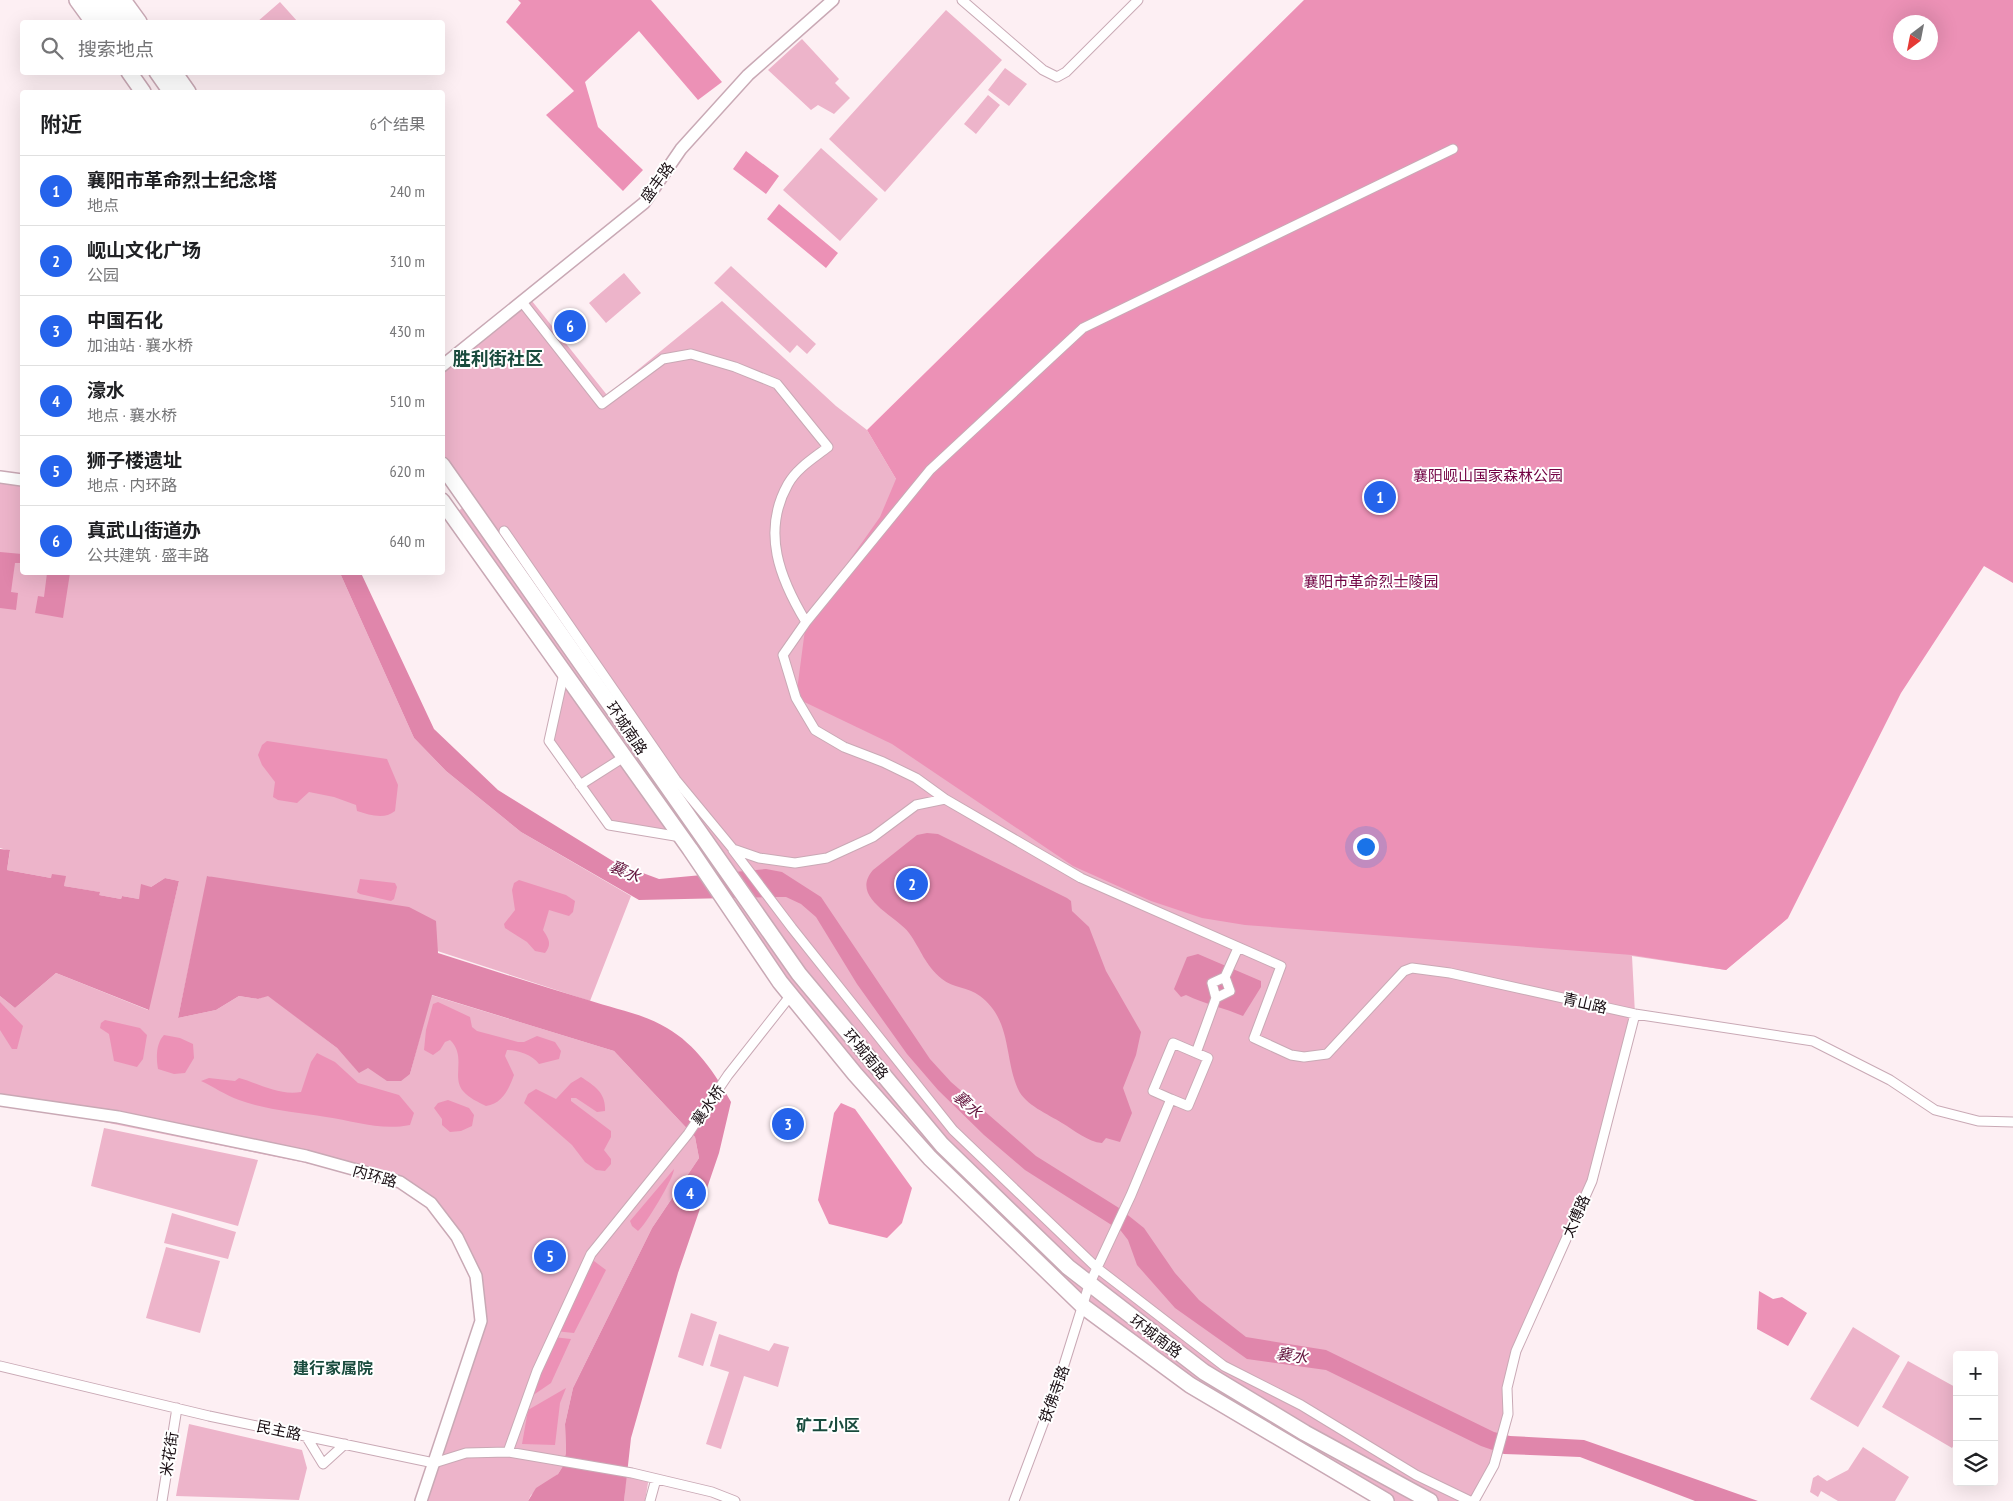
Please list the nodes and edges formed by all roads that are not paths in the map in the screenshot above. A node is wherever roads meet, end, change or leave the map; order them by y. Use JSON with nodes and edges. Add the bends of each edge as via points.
{"nodes":[{"id":1,"x":77,"y":0,"type":"edge"},
{"id":2,"x":90,"y":0,"type":"edge"},
{"id":3,"x":106,"y":0,"type":"edge"},
{"id":4,"x":123,"y":0,"type":"edge"},
{"id":5,"x":833,"y":0,"type":"edge"},
{"id":6,"x":962,"y":0,"type":"edge"},
{"id":7,"x":1138,"y":0,"type":"edge"},
{"id":8,"x":92,"y":20,"type":"edge"},
{"id":9,"x":105,"y":20,"type":"edge"},
{"id":10,"x":121,"y":20,"type":"edge"},
{"id":11,"x":138,"y":20,"type":"edge"},
{"id":12,"x":131,"y":75,"type":"edge"},
{"id":13,"x":143,"y":75,"type":"edge"},
{"id":14,"x":159,"y":75,"type":"edge"},
{"id":15,"x":176,"y":75,"type":"edge"},
{"id":16,"x":142,"y":90,"type":"edge"},
{"id":17,"x":154,"y":90,"type":"edge"},
{"id":18,"x":170,"y":90,"type":"edge"},
{"id":19,"x":187,"y":90,"type":"edge"},
{"id":20,"x":1452,"y":149,"type":"dead end"},
{"id":21,"x":522,"y":302,"type":"junction"},
{"id":22,"x":445,"y":364,"type":"edge"},
{"id":23,"x":445,"y":469,"type":"edge"},
{"id":24,"x":0,"y":477,"type":"edge"},
{"id":25,"x":20,"y":480,"type":"edge"},
{"id":26,"x":445,"y":505,"type":"edge"},
{"id":27,"x":504,"y":531,"type":"dead end"},
{"id":28,"x":806,"y":622,"type":"junction"},
{"id":29,"x":564,"y":673,"type":"junction"},
{"id":30,"x":624,"y":757,"type":"junction"},
{"id":31,"x":580,"y":785,"type":"junction"},
{"id":32,"x":945,"y":799,"type":"junction"},
{"id":33,"x":685,"y":843,"type":"junction"},
{"id":34,"x":733,"y":850,"type":"junction"},
{"id":35,"x":1238,"y":948,"type":"junction"},
{"id":36,"x":1226,"y":977,"type":"junction"},
{"id":37,"x":791,"y":995,"type":"junction"},
{"id":38,"x":1215,"y":1001,"type":"junction"},
{"id":39,"x":1634,"y":1014,"type":"junction"},
{"id":40,"x":1196,"y":1053,"type":"junction"},
{"id":41,"x":1171,"y":1099,"type":"junction"},
{"id":42,"x":0,"y":1100,"type":"edge"},
{"id":43,"x":2013,"y":1122,"type":"edge"},
{"id":44,"x":1097,"y":1268,"type":"junction"},
{"id":45,"x":1089,"y":1285,"type":"junction"},
{"id":46,"x":1084,"y":1308,"type":"junction"},
{"id":47,"x":0,"y":1366,"type":"edge"},
{"id":48,"x":177,"y":1408,"type":"junction"},
{"id":49,"x":306,"y":1436,"type":"junction"},
{"id":50,"x":345,"y":1444,"type":"junction"},
{"id":51,"x":508,"y":1452,"type":"junction"},
{"id":52,"x":434,"y":1463,"type":"junction"},
{"id":53,"x":656,"y":1479,"type":"junction"},
{"id":54,"x":1384,"y":1500,"type":"edge"},
{"id":55,"x":162,"y":1501,"type":"edge"},
{"id":56,"x":421,"y":1501,"type":"edge"},
{"id":57,"x":650,"y":1501,"type":"edge"},
{"id":58,"x":735,"y":1501,"type":"edge"},
{"id":59,"x":1014,"y":1501,"type":"edge"},
{"id":60,"x":1430,"y":1501,"type":"edge"},
{"id":61,"x":1472,"y":1501,"type":"edge"}],
"edges":[{"from":1,"to":8,"type":"highway"},
{"from":2,"to":9,"type":"highway"},
{"from":3,"to":10,"type":"highway"},
{"from":4,"to":11,"type":"highway"},
{"from":5,"to":21,"type":"street","name":"盛丰路","via":[[748,75],[681,149],[644,203]]},
{"from":6,"to":7,"type":"street","via":[[1043,70],[1057,77]]},
{"from":12,"to":16,"type":"highway"},
{"from":13,"to":17,"type":"highway"},
{"from":14,"to":18,"type":"highway"},
{"from":15,"to":19,"type":"highway"},
{"from":20,"to":28,"type":"street","via":[[1084,328],[930,470]]},
{"from":21,"to":22,"type":"street","name":"盛丰路"},
{"from":21,"to":28,"type":"street","via":[[602,404],[663,360],[691,354],[777,384],[828,447],[804,465],[788,484],[775,529],[776,558],[790,595]]},
{"from":23,"to":45,"type":"highway","name":"环城南路","via":[[799,974],[942,1145]]},
{"from":24,"to":25,"type":"street"},
{"from":26,"to":29,"type":"highway","name":"环城南路"},
{"from":27,"to":34,"type":"street","via":[[676,780]]},
{"from":28,"to":32,"type":"street","via":[[783,655],[796,698],[815,730],[844,747],[916,778]]},
{"from":29,"to":30,"type":"highway","name":"环城南路"},
{"from":29,"to":31,"type":"street","via":[[549,740]]},
{"from":30,"to":31,"type":"street"},
{"from":30,"to":33,"type":"highway","name":"环城南路"},
{"from":31,"to":33,"type":"street","via":[[610,825]]},
{"from":32,"to":34,"type":"street","via":[[916,805],[873,837],[827,858],[795,863]]},
{"from":32,"to":35,"type":"street","via":[[1080,878]]},
{"from":33,"to":37,"type":"highway","name":"环城南路"},
{"from":34,"to":44,"type":"street","via":[[953,1130]]},
{"from":35,"to":36,"type":"street"},
{"from":35,"to":39,"type":"street","name":"青山路","via":[[1280,966],[1254,1038],[1291,1055],[1327,1054],[1404,971],[1412,968],[1450,972]]},
{"from":36,"to":38,"type":"street","via":[[1230,991]]},
{"from":36,"to":38,"type":"street","via":[[1212,983]]},
{"from":37,"to":46,"type":"highway","name":"环城南路","via":[[855,1074],[930,1158]]},
{"from":37,"to":51,"type":"street","name":"襄水桥","via":[[728,1075],[688,1134],[591,1254],[537,1371]]},
{"from":38,"to":40,"type":"street"},
{"from":39,"to":43,"type":"street","name":"青山路","via":[[1813,1040],[1890,1080],[1934,1110],[1978,1121]]},
{"from":39,"to":61,"type":"street","name":"太傅路","via":[[1592,1181],[1516,1351],[1507,1388],[1508,1414],[1494,1465]]},
{"from":40,"to":41,"type":"street","via":[[1208,1058],[1188,1106]]},
{"from":40,"to":41,"type":"street","via":[[1173,1043],[1153,1090]]},
{"from":41,"to":44,"type":"street","name":"铁佛寺路"},
{"from":42,"to":52,"type":"street","name":"内环路","via":[[118,1117],[306,1156],[400,1182],[431,1203],[457,1237],[476,1276],[481,1321]]},
{"from":44,"to":45,"type":"street","name":"铁佛寺路"},
{"from":44,"to":61,"type":"street","via":[[1224,1366],[1301,1405],[1416,1475]]},
{"from":45,"to":46,"type":"street","name":"铁佛寺路"},
{"from":45,"to":60,"type":"highway","name":"环城南路","via":[[1204,1372],[1304,1433]]},
{"from":46,"to":54,"type":"highway","name":"环城南路","via":[[1190,1385]]},
{"from":46,"to":59,"type":"street","name":"铁佛寺路"},
{"from":47,"to":48,"type":"street","name":"民主路"},
{"from":48,"to":49,"type":"street","name":"民主路"},
{"from":48,"to":55,"type":"street","name":"米花街"},
{"from":49,"to":50,"type":"street","name":"民主路"},
{"from":49,"to":50,"type":"street","via":[[323,1464]]},
{"from":50,"to":52,"type":"street","name":"民主路"},
{"from":51,"to":52,"type":"street","name":"民主路","via":[[466,1453]]},
{"from":51,"to":53,"type":"street","name":"民主路"},
{"from":52,"to":56,"type":"street","name":"内环路"},
{"from":53,"to":57,"type":"street"},
{"from":53,"to":58,"type":"street"}]}
